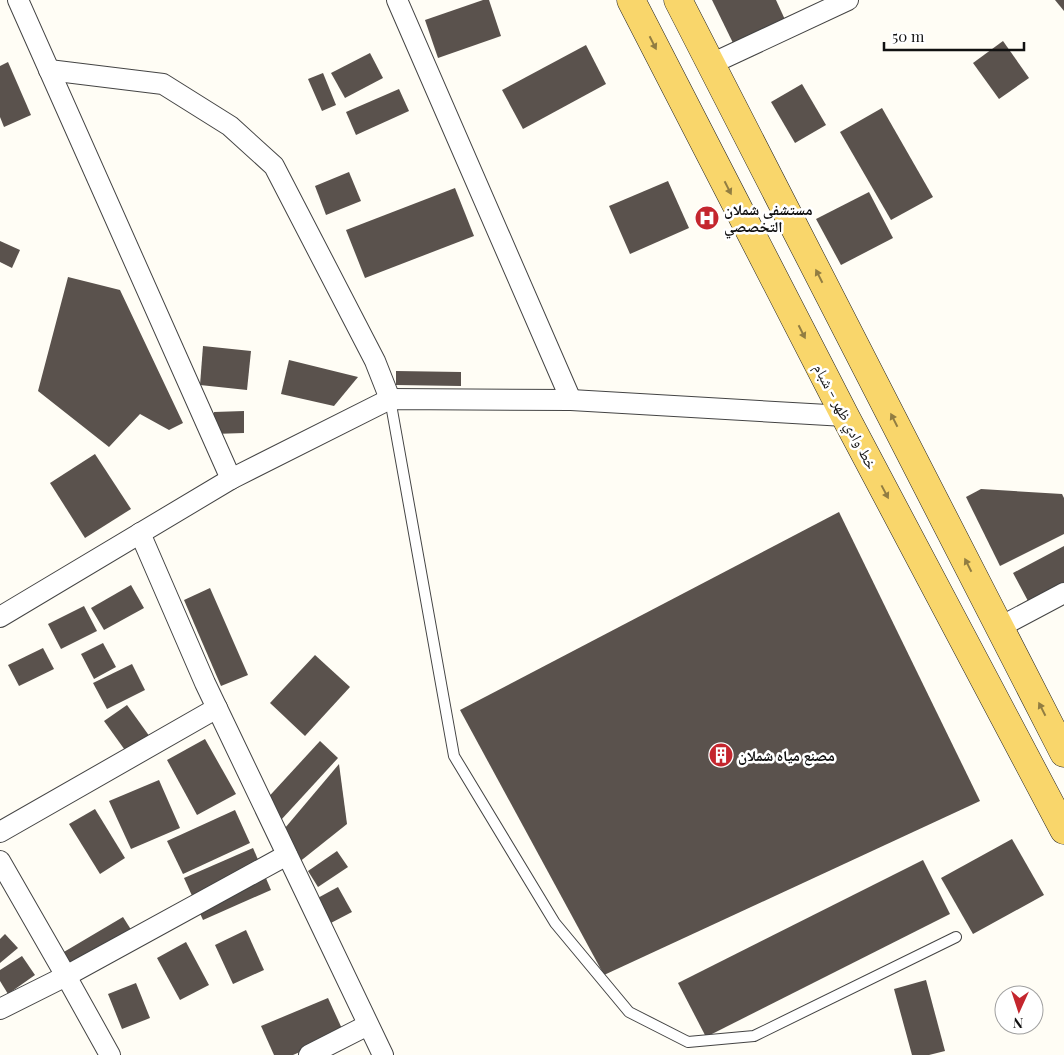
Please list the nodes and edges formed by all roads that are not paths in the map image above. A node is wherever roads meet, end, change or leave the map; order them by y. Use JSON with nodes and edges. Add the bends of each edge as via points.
{"nodes":[{"id":1,"x":18,"y":0,"type":"edge"},
{"id":2,"x":397,"y":0,"type":"edge"},
{"id":3,"x":631,"y":0,"type":"edge"},
{"id":4,"x":678,"y":0,"type":"edge"},
{"id":5,"x":848,"y":0,"type":"edge"},
{"id":6,"x":711,"y":64,"type":"junction"},
{"id":7,"x":49,"y":70,"type":"junction"},
{"id":8,"x":390,"y":399,"type":"junction"},
{"id":9,"x":572,"y":400,"type":"junction"},
{"id":10,"x":845,"y":416,"type":"junction"},
{"id":11,"x":231,"y":479,"type":"junction"},
{"id":12,"x":140,"y":533,"type":"junction"},
{"id":13,"x":1064,"y":593,"type":"edge"},
{"id":14,"x":0,"y":617,"type":"edge"},
{"id":15,"x":1000,"y":627,"type":"junction"},
{"id":16,"x":217,"y":708,"type":"junction"},
{"id":17,"x":1064,"y":753,"type":"edge"},
{"id":18,"x":1064,"y":830,"type":"edge"},
{"id":19,"x":0,"y":832,"type":"edge"},
{"id":20,"x":287,"y":855,"type":"junction"},
{"id":21,"x":0,"y":861,"type":"edge"},
{"id":22,"x":956,"y":937,"type":"dead end"},
{"id":23,"x":66,"y":976,"type":"junction"},
{"id":24,"x":0,"y":1009,"type":"edge"},
{"id":25,"x":368,"y":1025,"type":"junction"},
{"id":26,"x":110,"y":1055,"type":"edge"},
{"id":27,"x":309,"y":1055,"type":"edge"},
{"id":28,"x":383,"y":1055,"type":"edge"}],
"edges":[{"from":1,"to":7,"type":"street"},
{"from":2,"to":9,"type":"street"},
{"from":3,"to":10,"type":"main road","name":"خط وادي ظهر - شبام","one_way":true},
{"from":4,"to":6,"type":"main road"},
{"from":5,"to":6,"type":"street"},
{"from":15,"to":6,"type":"main road","one_way":true},
{"from":7,"to":8,"type":"street","via":[[162,84],[230,126],[274,166],[375,361]]},
{"from":7,"to":11,"type":"street"},
{"from":8,"to":9,"type":"street"},
{"from":8,"to":11,"type":"street"},
{"from":8,"to":22,"type":"lane","via":[[454,756],[555,923],[630,1012],[688,1042],[754,1036]]},
{"from":9,"to":10,"type":"street"},
{"from":10,"to":18,"type":"main road","name":"خط وادي ظهر - شبام","one_way":true},
{"from":11,"to":12,"type":"street"},
{"from":12,"to":14,"type":"street"},
{"from":12,"to":16,"type":"street"},
{"from":13,"to":15,"type":"street"},
{"from":17,"to":15,"type":"main road","one_way":true},
{"from":16,"to":19,"type":"street"},
{"from":16,"to":20,"type":"street"},
{"from":20,"to":23,"type":"street"},
{"from":20,"to":25,"type":"street"},
{"from":21,"to":23,"type":"street"},
{"from":23,"to":24,"type":"street"},
{"from":23,"to":26,"type":"street"},
{"from":25,"to":27,"type":"street"},
{"from":25,"to":28,"type":"street"}]}
